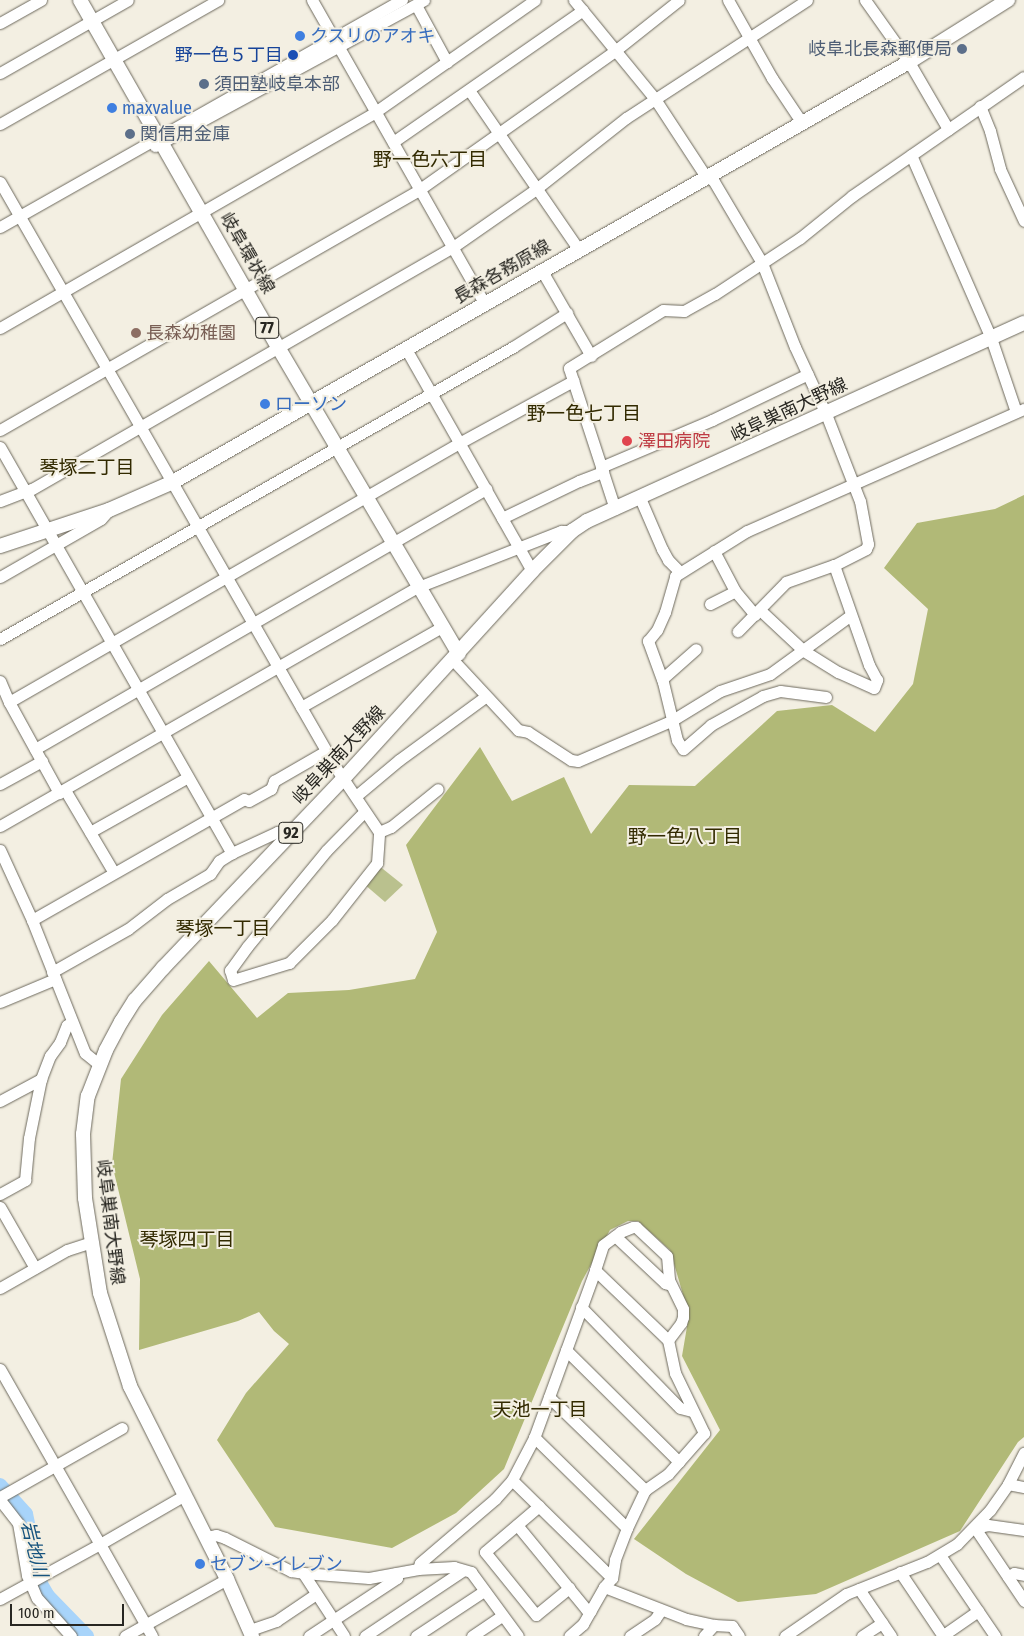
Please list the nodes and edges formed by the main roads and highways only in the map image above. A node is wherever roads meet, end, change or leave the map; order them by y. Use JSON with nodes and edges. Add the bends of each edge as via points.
{"nodes":[{"id":1,"x":80,"y":0,"type":"edge"},
{"id":2,"x":1008,"y":0,"type":"edge"},
{"id":3,"x":1024,"y":323,"type":"edge"},
{"id":4,"x":311,"y":403,"type":"junction"},
{"id":5,"x":0,"y":546,"type":"edge"},
{"id":6,"x":456,"y":657,"type":"junction"},
{"id":7,"x":251,"y":1633,"type":"edge"}],
"edges":[{"from":1,"to":4,"type":"main road","name":"岐阜環状線","number":"77"},
{"from":2,"to":4,"type":"main road","name":"長森各務原線","via":[[802,124]]},
{"from":3,"to":6,"type":"main road","name":"岐阜巣南大野線","number":"92","via":[[587,521],[572,531],[532,571]]},
{"from":4,"to":5,"type":"main road","name":"長森各務原線","via":[[173,482],[109,510]]},
{"from":4,"to":6,"type":"main road","name":"岐阜環状線","number":"77","via":[[442,626]]},
{"from":6,"to":7,"type":"main road","name":"岐阜巣南大野線","number":"92","via":[[135,1000],[121,1022],[88,1096],[83,1134],[85,1198],[100,1293],[130,1386]]}]}
